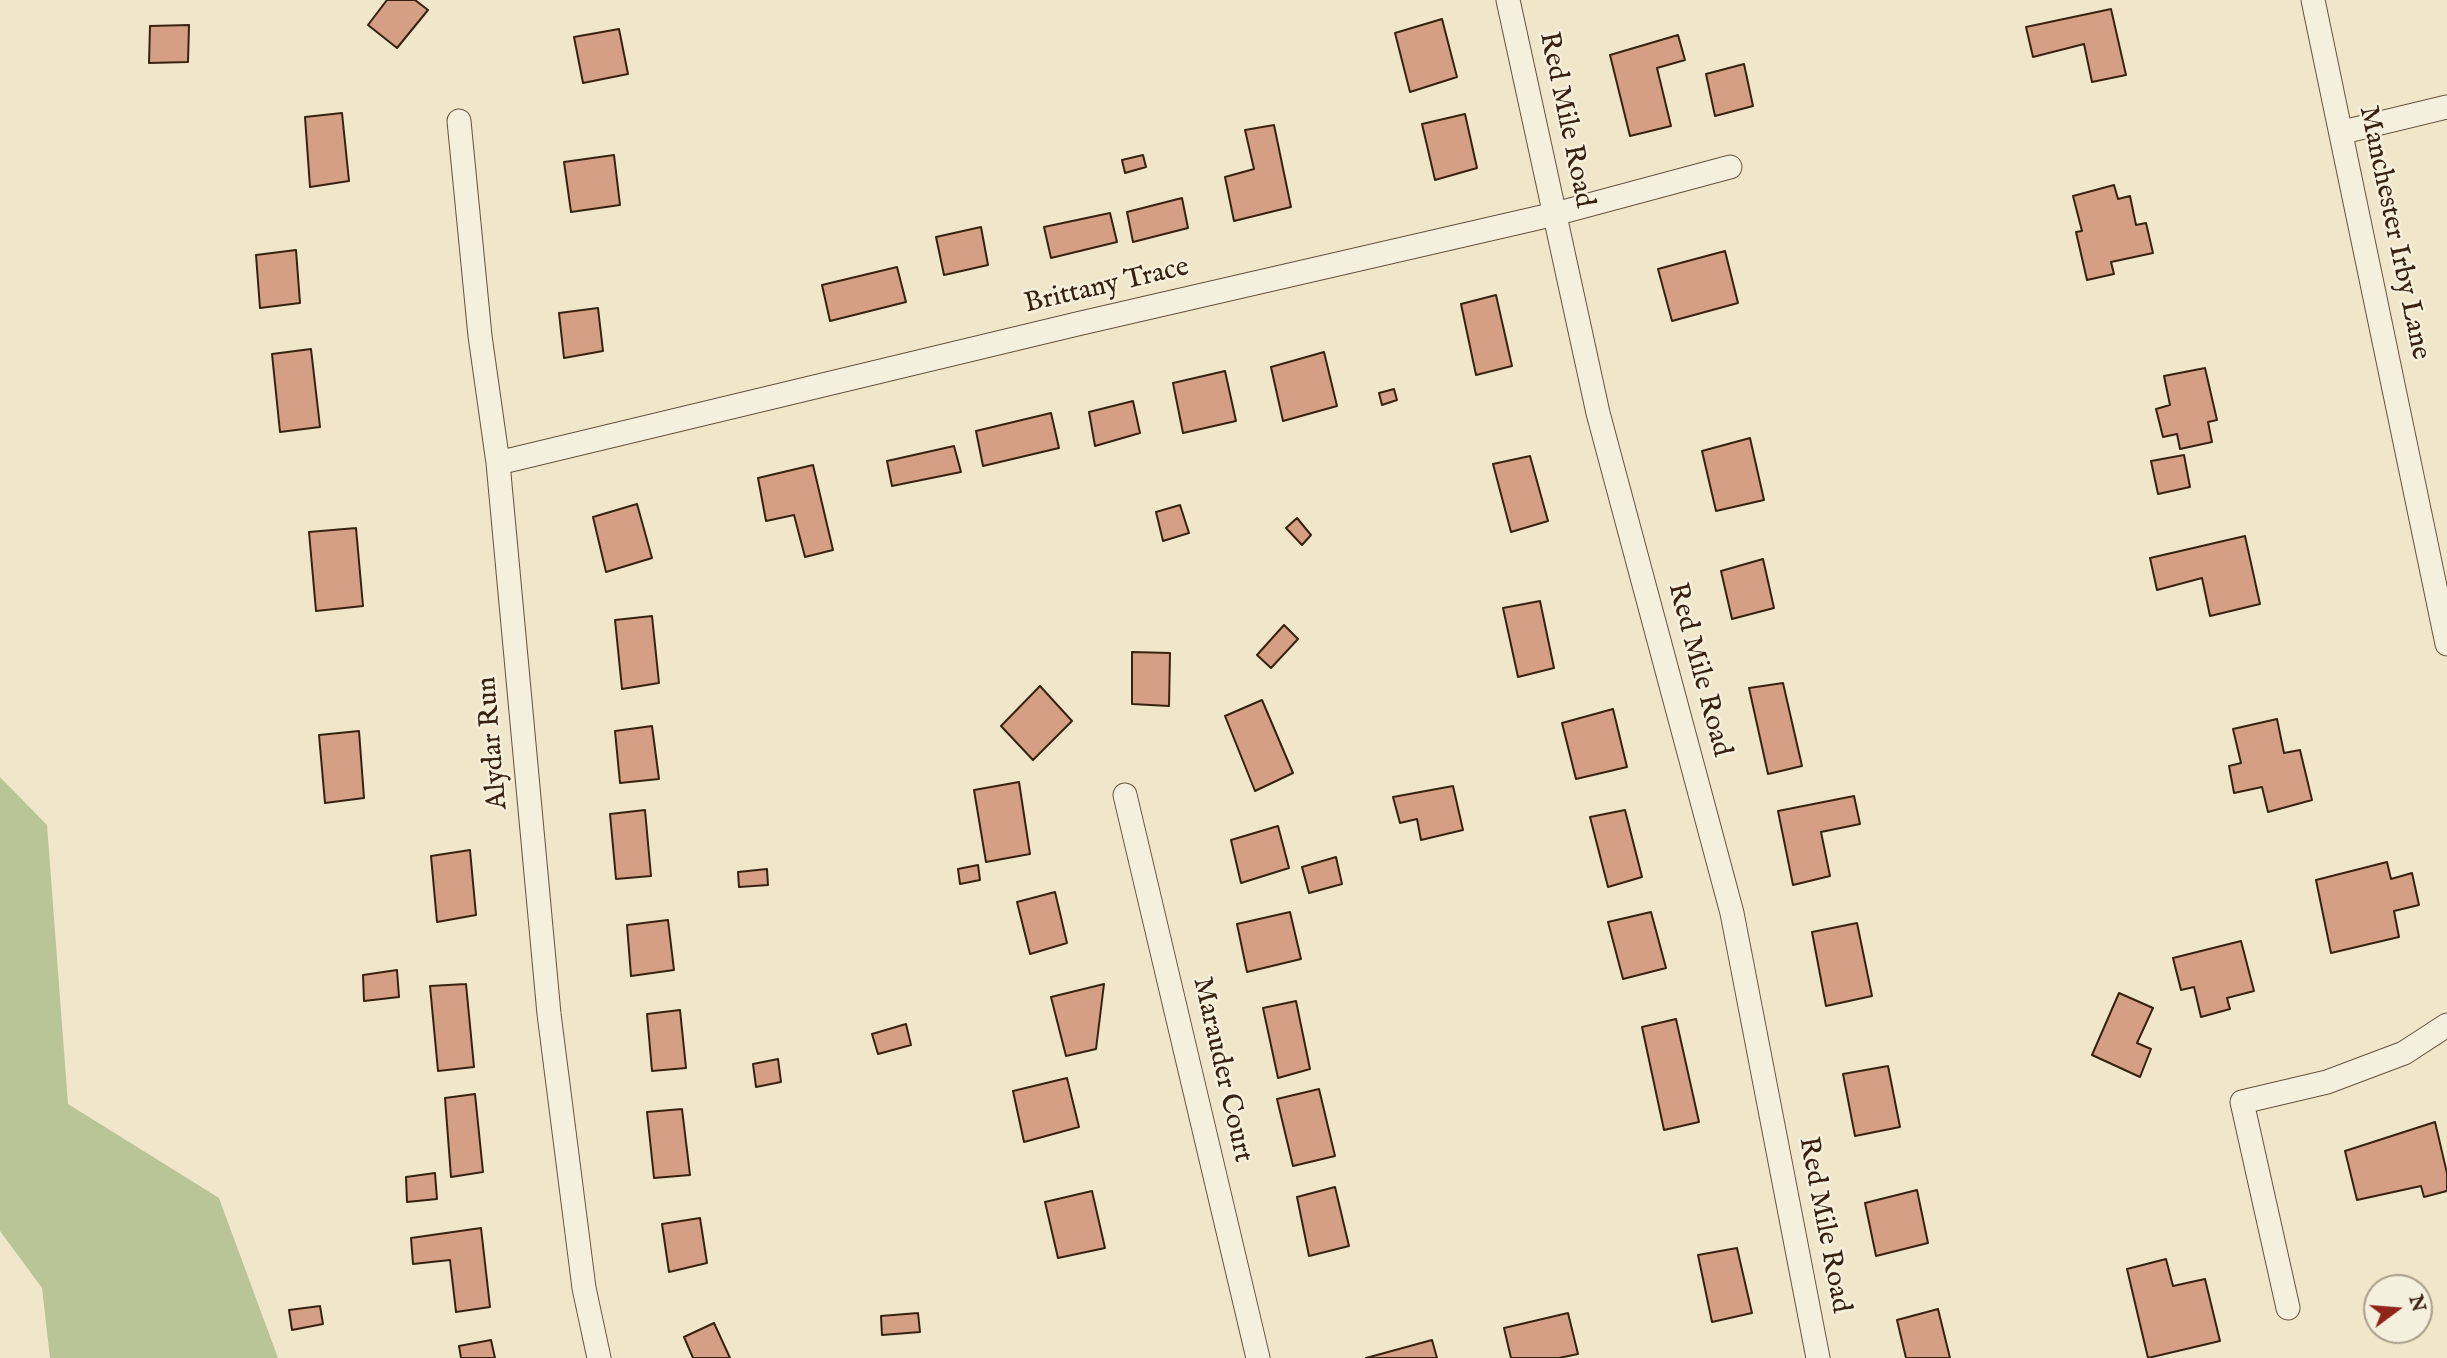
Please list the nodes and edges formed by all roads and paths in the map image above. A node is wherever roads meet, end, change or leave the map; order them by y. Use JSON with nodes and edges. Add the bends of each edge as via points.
{"nodes":[{"id":1,"x":1508,"y":0,"type":"edge"},
{"id":2,"x":2313,"y":0,"type":"edge"},
{"id":3,"x":2447,"y":107,"type":"edge"},
{"id":4,"x":459,"y":121,"type":"dead end"},
{"id":5,"x":2343,"y":132,"type":"junction"},
{"id":6,"x":1730,"y":167,"type":"dead end"},
{"id":7,"x":1555,"y":214,"type":"junction"},
{"id":8,"x":498,"y":463,"type":"junction"},
{"id":9,"x":2447,"y":643,"type":"edge"},
{"id":10,"x":1125,"y":795,"type":"dead end"},
{"id":11,"x":2447,"y":1025,"type":"edge"},
{"id":12,"x":2288,"y":1308,"type":"dead end"},
{"id":13,"x":599,"y":1358,"type":"edge"},
{"id":14,"x":1258,"y":1358,"type":"edge"},
{"id":15,"x":1818,"y":1358,"type":"edge"}],
"edges":[{"from":1,"to":7,"type":"street","name":"Red Mile Road"},
{"from":2,"to":5,"type":"street","name":"Manchester Irby Lane"},
{"from":3,"to":5,"type":"street"},
{"from":4,"to":8,"type":"street","name":"Alydar Run"},
{"from":5,"to":9,"type":"street","name":"Manchester Irby Lane"},
{"from":6,"to":7,"type":"street","name":"Brittany Trace"},
{"from":7,"to":8,"type":"street","name":"Brittany Trace"},
{"from":7,"to":15,"type":"street","name":"Red Mile Road","via":[[1598,413],[1732,913]]},
{"from":8,"to":13,"type":"street","name":"Alydar Run","via":[[550,1014],[584,1288]]},
{"from":10,"to":14,"type":"street","name":"Marauder Court"},
{"from":11,"to":12,"type":"street","via":[[2404,1053],[2328,1082],[2242,1102]]}]}
